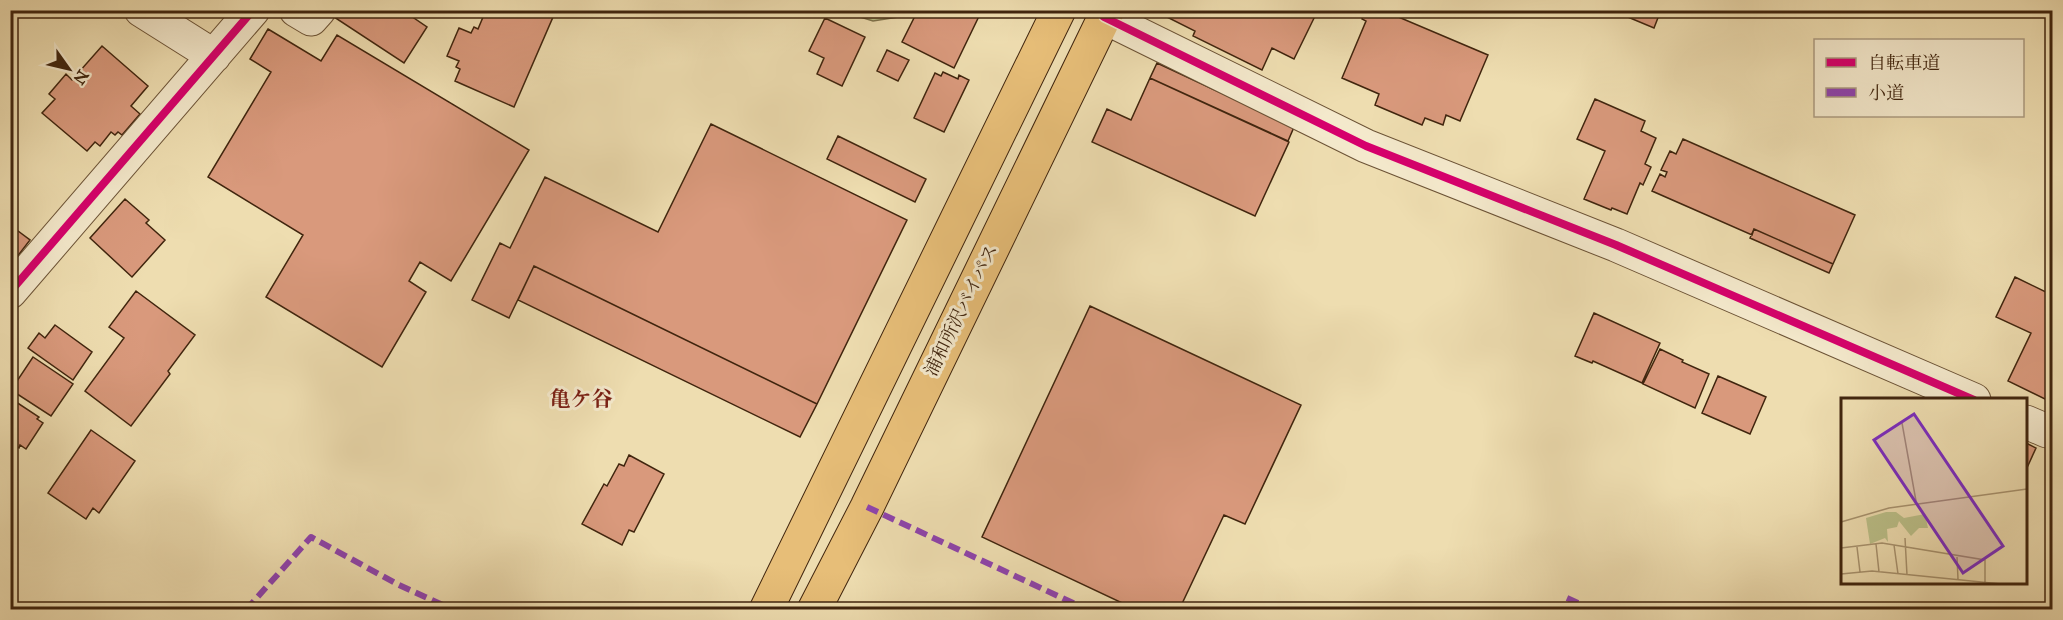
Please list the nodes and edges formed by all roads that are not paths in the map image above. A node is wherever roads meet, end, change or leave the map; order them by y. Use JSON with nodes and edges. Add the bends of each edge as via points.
{"nodes":[{"id":1,"x":141,"y":10,"type":"edge"},
{"id":2,"x":253,"y":10,"type":"edge"},
{"id":3,"x":296,"y":10,"type":"edge"},
{"id":4,"x":319,"y":10,"type":"edge"},
{"id":5,"x":1059,"y":10,"type":"edge"},
{"id":6,"x":1106,"y":14,"type":"edge"},
{"id":7,"x":214,"y":56,"type":"junction"},
{"id":8,"x":10,"y":292,"type":"edge"},
{"id":9,"x":1972,"y":398,"type":"edge"},
{"id":10,"x":766,"y":609,"type":"edge"},
{"id":11,"x":814,"y":609,"type":"edge"}],
"edges":[{"from":1,"to":7,"type":"street"},
{"from":2,"to":7,"type":"street"},
{"from":3,"to":4,"type":"street","via":[[311,19]]},
{"from":5,"to":10,"type":"highway"},
{"from":6,"to":9,"type":"street","via":[[1366,146],[1616,245]]},
{"from":6,"to":11,"type":"highway","name":"浦和所沢バイパス"},
{"from":7,"to":8,"type":"street"}]}
